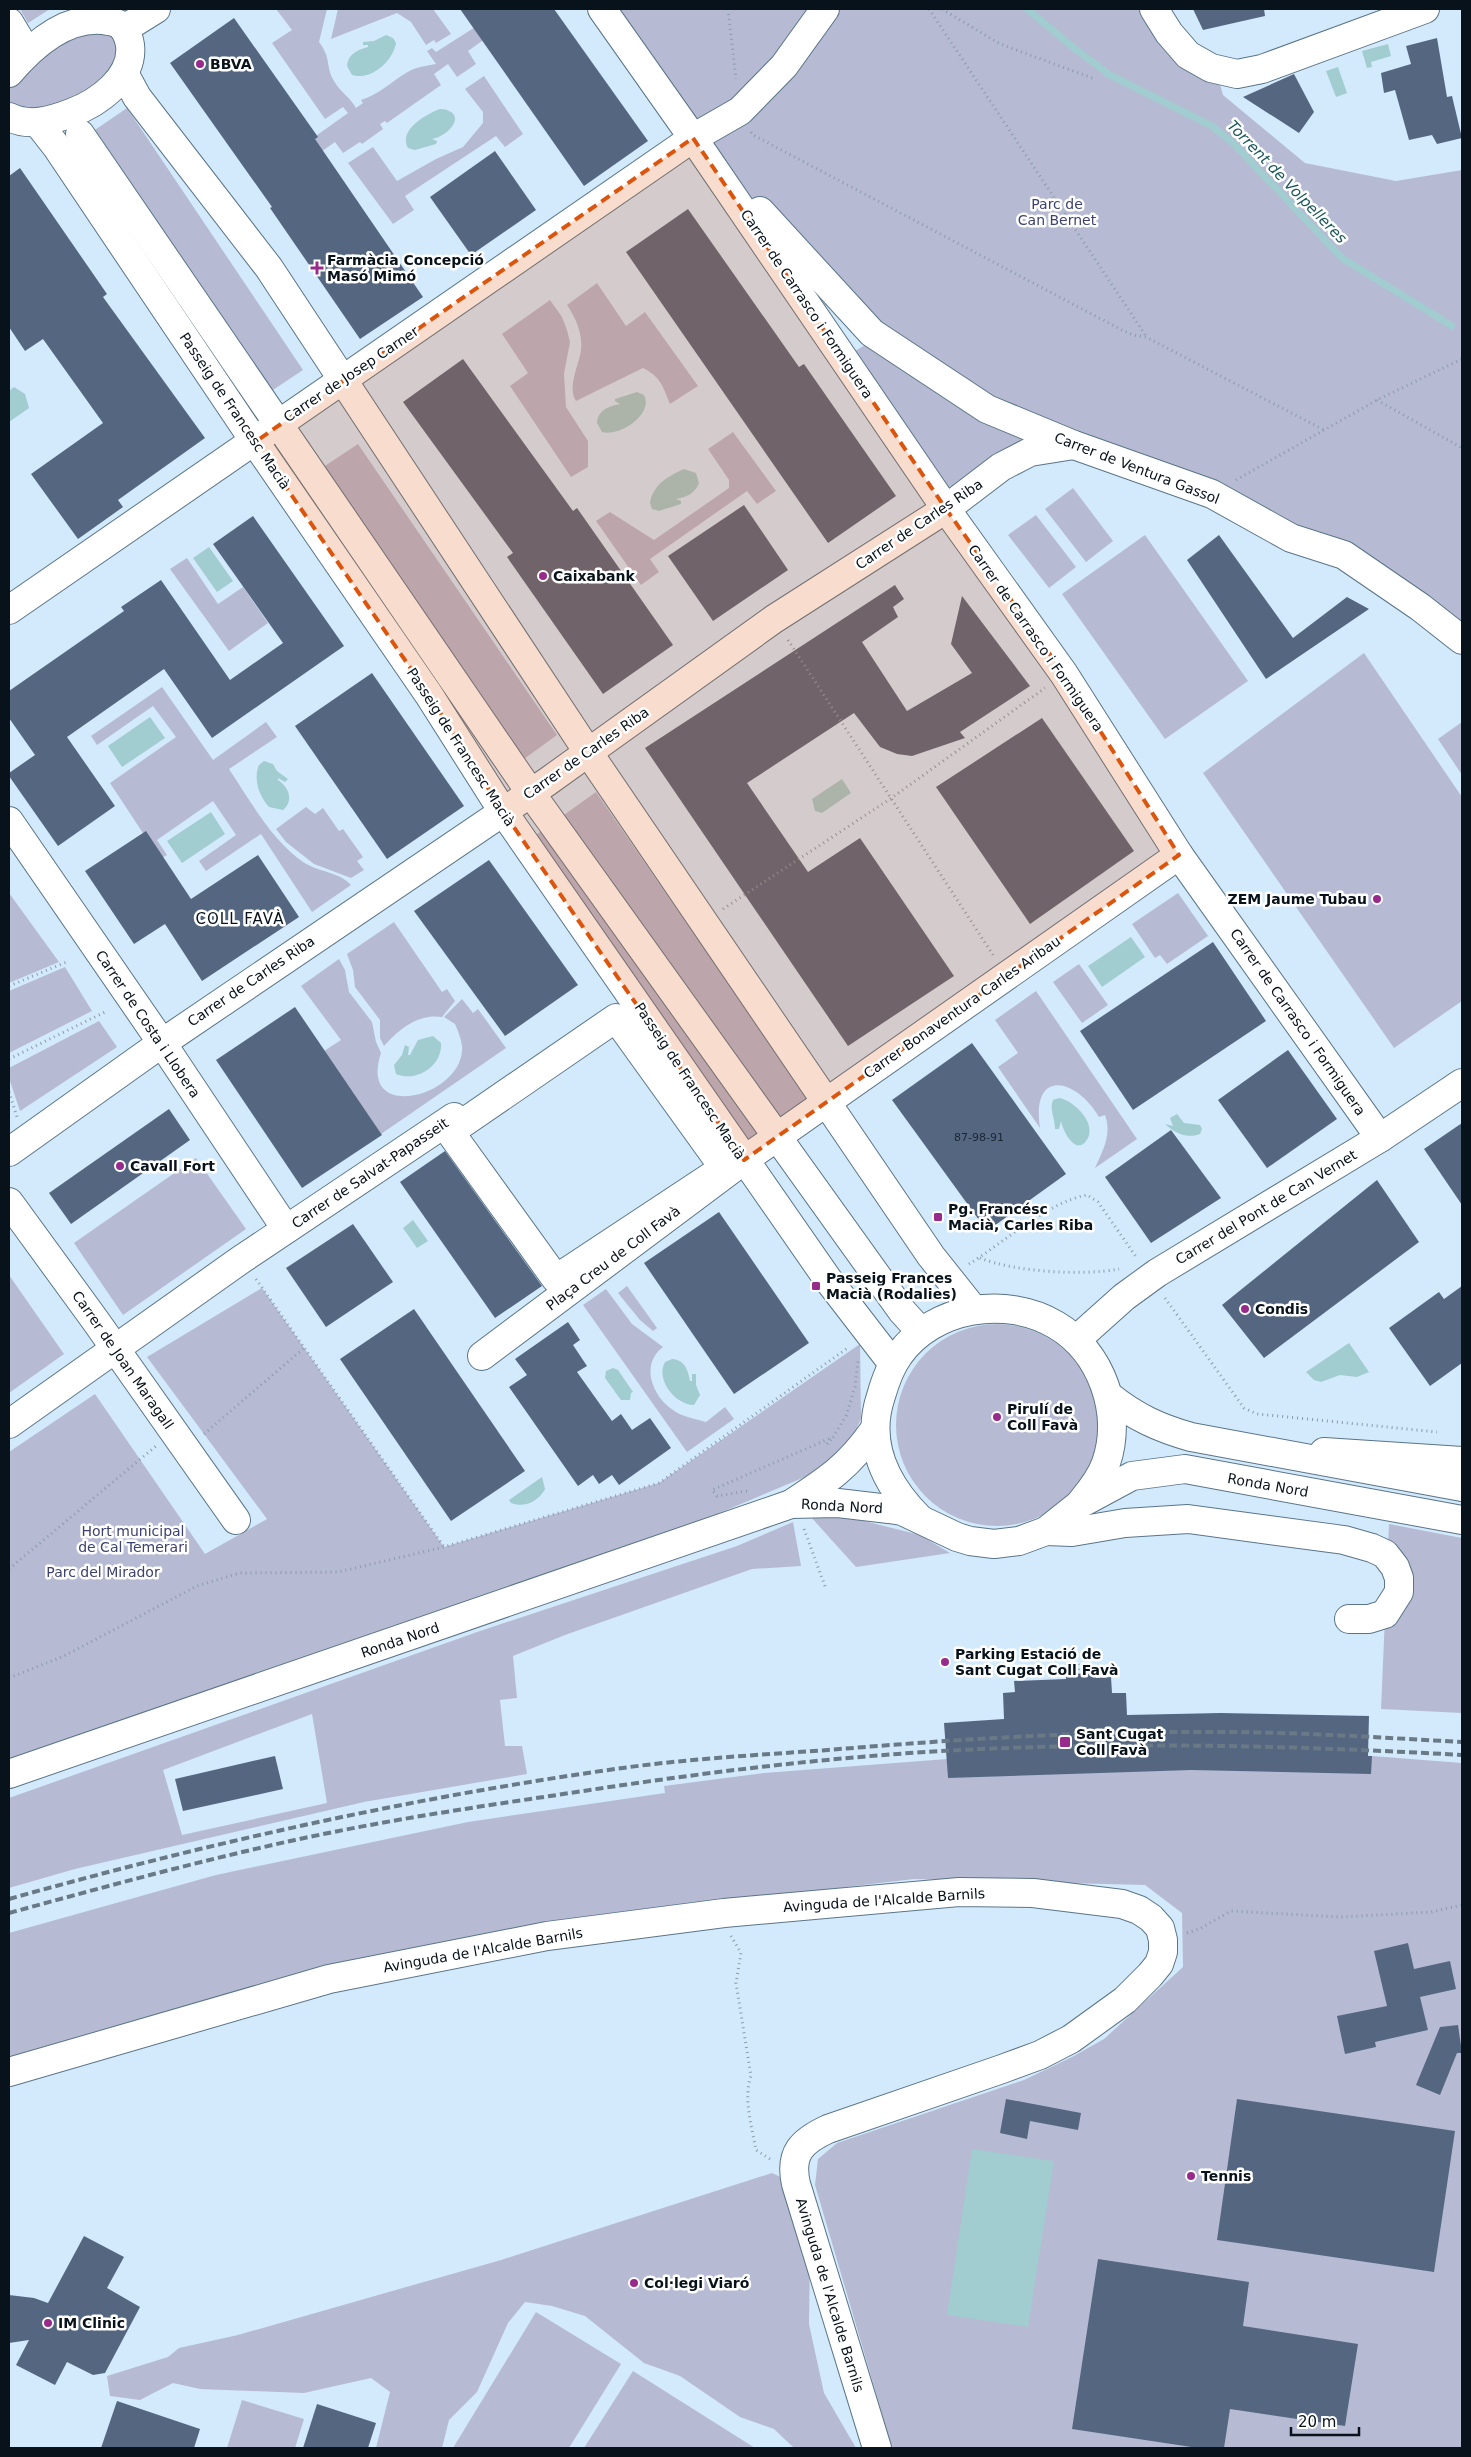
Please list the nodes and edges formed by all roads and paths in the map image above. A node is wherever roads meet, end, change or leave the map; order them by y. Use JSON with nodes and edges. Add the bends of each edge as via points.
{"nodes":[{"id":1,"x":156,"y":9,"type":"edge"},
{"id":2,"x":602,"y":9,"type":"edge"},
{"id":3,"x":728,"y":9,"type":"edge"},
{"id":4,"x":825,"y":9,"type":"edge"},
{"id":5,"x":929,"y":9,"type":"edge"},
{"id":6,"x":942,"y":9,"type":"edge"},
{"id":7,"x":1154,"y":9,"type":"edge"},
{"id":8,"x":1425,"y":9,"type":"edge"},
{"id":9,"x":110,"y":20,"type":"edge"},
{"id":10,"x":9,"y":22,"type":"edge"},
{"id":11,"x":27,"y":52,"type":"junction"},
{"id":12,"x":9,"y":73,"type":"edge"},
{"id":13,"x":124,"y":73,"type":"junction"},
{"id":14,"x":1095,"y":79,"type":"dead end"},
{"id":15,"x":740,"y":111,"type":"junction"},
{"id":16,"x":9,"y":117,"type":"edge"},
{"id":17,"x":38,"y":123,"type":"junction"},
{"id":18,"x":693,"y":138,"type":"junction"},
{"id":19,"x":87,"y":143,"type":"dead end"},
{"id":20,"x":1146,"y":336,"type":"junction"},
{"id":21,"x":1462,"y":359,"type":"edge"},
{"id":22,"x":344,"y":380,"type":"junction"},
{"id":23,"x":1377,"y":400,"type":"junction"},
{"id":24,"x":987,"y":410,"type":"junction"},
{"id":25,"x":280,"y":423,"type":"junction"},
{"id":26,"x":1324,"y":430,"type":"junction"},
{"id":27,"x":255,"y":442,"type":"junction"},
{"id":28,"x":1074,"y":445,"type":"junction"},
{"id":29,"x":1462,"y":448,"type":"edge"},
{"id":30,"x":1001,"y":467,"type":"junction"},
{"id":31,"x":1212,"y":494,"type":"junction"},
{"id":32,"x":946,"y":509,"type":"junction"},
{"id":33,"x":9,"y":610,"type":"edge"},
{"id":34,"x":774,"y":619,"type":"junction"},
{"id":35,"x":1462,"y":640,"type":"edge"},
{"id":36,"x":1064,"y":674,"type":"junction"},
{"id":37,"x":588,"y":752,"type":"junction"},
{"id":38,"x":530,"y":792,"type":"junction"},
{"id":39,"x":890,"y":798,"type":"junction"},
{"id":40,"x":502,"y":810,"type":"junction"},
{"id":41,"x":9,"y":821,"type":"edge"},
{"id":42,"x":1180,"y":855,"type":"junction"},
{"id":43,"x":704,"y":921,"type":"junction"},
{"id":44,"x":69,"y":961,"type":"dead end"},
{"id":45,"x":1006,"y":975,"type":"junction"},
{"id":46,"x":9,"y":986,"type":"edge"},
{"id":47,"x":105,"y":1012,"type":"dead end"},
{"id":48,"x":162,"y":1043,"type":"junction"},
{"id":49,"x":9,"y":1059,"type":"edge"},
{"id":50,"x":1462,"y":1083,"type":"edge"},
{"id":51,"x":9,"y":1092,"type":"edge"},
{"id":52,"x":827,"y":1103,"type":"junction"},
{"id":53,"x":452,"y":1124,"type":"junction"},
{"id":54,"x":19,"y":1125,"type":"dead end"},
{"id":55,"x":778,"y":1138,"type":"junction"},
{"id":56,"x":1380,"y":1138,"type":"junction"},
{"id":57,"x":9,"y":1152,"type":"edge"},
{"id":58,"x":744,"y":1160,"type":"junction"},
{"id":59,"x":9,"y":1202,"type":"edge"},
{"id":60,"x":286,"y":1229,"type":"junction"},
{"id":61,"x":979,"y":1258,"type":"junction"},
{"id":62,"x":240,"y":1260,"type":"junction"},
{"id":63,"x":1146,"y":1271,"type":"junction"},
{"id":64,"x":947,"y":1277,"type":"junction"},
{"id":65,"x":974,"y":1310,"type":"junction"},
{"id":66,"x":922,"y":1332,"type":"junction"},
{"id":67,"x":861,"y":1338,"type":"junction"},
{"id":68,"x":1076,"y":1340,"type":"junction"},
{"id":69,"x":115,"y":1348,"type":"junction"},
{"id":70,"x":304,"y":1348,"type":"junction"},
{"id":71,"x":482,"y":1356,"type":"dead end"},
{"id":72,"x":893,"y":1364,"type":"junction"},
{"id":73,"x":1109,"y":1396,"type":"junction"},
{"id":74,"x":9,"y":1424,"type":"edge"},
{"id":75,"x":874,"y":1430,"type":"junction"},
{"id":76,"x":1439,"y":1432,"type":"dead end"},
{"id":77,"x":180,"y":1440,"type":"junction"},
{"id":78,"x":1239,"y":1446,"type":"junction"},
{"id":79,"x":1462,"y":1461,"type":"edge"},
{"id":80,"x":1462,"y":1487,"type":"edge"},
{"id":81,"x":752,"y":1490,"type":"dead end"},
{"id":82,"x":1080,"y":1504,"type":"junction"},
{"id":83,"x":797,"y":1515,"type":"junction"},
{"id":84,"x":920,"y":1519,"type":"junction"},
{"id":85,"x":236,"y":1520,"type":"dead end"},
{"id":86,"x":1462,"y":1520,"type":"edge"},
{"id":87,"x":1046,"y":1531,"type":"junction"},
{"id":88,"x":444,"y":1547,"type":"junction"},
{"id":89,"x":9,"y":1569,"type":"edge"},
{"id":90,"x":826,"y":1589,"type":"dead end"},
{"id":91,"x":1349,"y":1619,"type":"dead end"},
{"id":92,"x":1078,"y":1664,"type":"dead end"},
{"id":93,"x":1079,"y":1674,"type":"dead end"},
{"id":94,"x":9,"y":1678,"type":"edge"},
{"id":95,"x":9,"y":1774,"type":"edge"},
{"id":96,"x":1462,"y":1906,"type":"edge"},
{"id":97,"x":724,"y":1913,"type":"junction"},
{"id":98,"x":1163,"y":1940,"type":"junction"},
{"id":99,"x":9,"y":2072,"type":"edge"},
{"id":100,"x":794,"y":2174,"type":"junction"},
{"id":101,"x":877,"y":2448,"type":"edge"}],
"edges":[{"from":1,"to":9,"type":"street"},
{"from":2,"to":18,"type":"street"},
{"from":3,"to":15,"type":"path"},
{"from":4,"to":15,"type":"street","name":"Carrer de Josep Carner","via":[[784,66]]},
{"from":5,"to":20,"type":"path"},
{"from":6,"to":14,"type":"path","via":[[1000,44]]},
{"from":7,"to":8,"type":"street","via":[[1169,34],[1188,55],[1211,68],[1237,74]]},
{"from":9,"to":11,"type":"street","via":[[70,25]]},
{"from":9,"to":13,"type":"street","via":[[130,50]]},
{"from":10,"to":11,"type":"street"},
{"from":11,"to":12,"type":"street"},
{"from":13,"to":17,"type":"street","via":[[104,95],[90,104]]},
{"from":13,"to":22,"type":"street","via":[[137,97],[269,268]]},
{"from":15,"to":18,"type":"street","name":"Carrer de Josep Carner"},
{"from":15,"to":20,"type":"path","via":[[753,135],[1122,330]]},
{"from":16,"to":17,"type":"street"},
{"from":17,"to":27,"type":"street","name":"Passeig de Francesc Macià"},
{"from":18,"to":22,"type":"street","name":"Carrer de Josep Carner"},
{"from":18,"to":24,"type":"street","name":"Carrer de Ventura Gassol","via":[[872,333]]},
{"from":18,"to":32,"type":"street","name":"Carrer de Carrasco i Formiguera"},
{"from":19,"to":25,"type":"street"},
{"from":20,"to":26,"type":"path"},
{"from":21,"to":23,"type":"path"},
{"from":22,"to":25,"type":"street","name":"Carrer de Josep Carner"},
{"from":22,"to":37,"type":"street"},
{"from":23,"to":26,"type":"path"},
{"from":23,"to":29,"type":"path"},
{"from":24,"to":28,"type":"street","name":"Carrer de Ventura Gassol"},
{"from":24,"to":30,"type":"street","name":"Carrer de Ventura Gassol","via":[[1007,442]]},
{"from":25,"to":27,"type":"street","name":"Carrer de Josep Carner"},
{"from":25,"to":38,"type":"street"},
{"from":26,"to":31,"type":"path"},
{"from":27,"to":33,"type":"street","name":"Carrer de Josep Carner"},
{"from":27,"to":40,"type":"street","name":"Passeig de Francesc Macià","via":[[429,695]]},
{"from":28,"to":30,"type":"street","name":"Carrer de Carles Riba","via":[[1030,452]]},
{"from":28,"to":31,"type":"street","name":"Carrer de Ventura Gassol"},
{"from":30,"to":32,"type":"street","name":"Carrer de Carles Riba"},
{"from":31,"to":35,"type":"street","name":"Carrer de Ventura Gassol","via":[[1291,538],[1344,555]]},
{"from":32,"to":34,"type":"street","name":"Carrer de Carles Riba"},
{"from":32,"to":36,"type":"street","name":"Carrer de Carrasco i Formiguera"},
{"from":34,"to":37,"type":"street","name":"Carrer de Carles Riba"},
{"from":34,"to":39,"type":"path"},
{"from":36,"to":39,"type":"path"},
{"from":36,"to":42,"type":"street","name":"Carrer de Carrasco i Formiguera"},
{"from":37,"to":38,"type":"street","name":"Carrer de Carles Riba"},
{"from":37,"to":43,"type":"street"},
{"from":38,"to":40,"type":"street","name":"Carrer de Carles Riba"},
{"from":38,"to":55,"type":"street"},
{"from":39,"to":43,"type":"path"},
{"from":39,"to":45,"type":"path"},
{"from":40,"to":48,"type":"street","name":"Carrer de Carles Riba"},
{"from":40,"to":58,"type":"street","name":"Passeig de Francesc Macià"},
{"from":41,"to":48,"type":"street","name":"Carrer de Costa i Llobera"},
{"from":42,"to":45,"type":"street","name":"Carrer Bonaventura Carles Aribau"},
{"from":42,"to":56,"type":"street","name":"Carrer de Carrasco i Formiguera"},
{"from":43,"to":52,"type":"street"},
{"from":44,"to":46,"type":"path"},
{"from":45,"to":52,"type":"street","name":"Carrer Bonaventura Carles Aribau"},
{"from":47,"to":49,"type":"path"},
{"from":48,"to":57,"type":"street","name":"Carrer de Carles Riba"},
{"from":48,"to":60,"type":"street","name":"Carrer de Costa i Llobera"},
{"from":50,"to":56,"type":"street","name":"Carrer del Pont de Can Vernet"},
{"from":51,"to":54,"type":"path"},
{"from":52,"to":55,"type":"street","name":"Carrer Bonaventura Carles Aribau"},
{"from":52,"to":64,"type":"street"},
{"from":53,"to":53,"type":"street","name":"Carrer de Salvat-Papasseit","via":[[556,1279],[724,1168],[616,1018]]},
{"from":53,"to":60,"type":"street","name":"Carrer de Salvat-Papasseit"},
{"from":55,"to":58,"type":"street","name":"Carrer Bonaventura Carles Aribau"},
{"from":55,"to":66,"type":"street","via":[[902,1311]]},
{"from":56,"to":63,"type":"street","name":"Carrer del Pont de Can Vernet"},
{"from":58,"to":67,"type":"street","name":"Passeig de Francesc Macià","via":[[829,1281]]},
{"from":58,"to":71,"type":"street","name":"Plaça Creu de Coll Favà"},
{"from":59,"to":69,"type":"street","name":"Carrer de Joan Maragall"},
{"from":60,"to":62,"type":"street","name":"Carrer de Salvat-Papasseit"},
{"from":61,"to":63,"type":"path","via":[[994,1263],[1074,1273]]},
{"from":61,"to":63,"type":"path","via":[[1037,1218],[1075,1197],[1086,1195],[1098,1202]]},
{"from":61,"to":64,"type":"path"},
{"from":62,"to":69,"type":"street"},
{"from":62,"to":70,"type":"path"},
{"from":63,"to":68,"type":"street","name":"Carrer del Pont de Can Vernet","via":[[1124,1297]]},
{"from":63,"to":76,"type":"path","via":[[1244,1408],[1257,1414]]},
{"from":64,"to":65,"type":"street"},
{"from":65,"to":66,"type":"street","name":"Ronda Nord","via":[[945,1318]]},
{"from":65,"to":68,"type":"street","name":"Ronda Nord","via":[[1001,1309],[1027,1314],[1055,1324]]},
{"from":66,"to":72,"type":"street","name":"Ronda Nord"},
{"from":67,"to":72,"type":"street","name":"Passeig de Francesc Macià"},
{"from":67,"to":81,"type":"path","via":[[855,1387],[846,1416],[833,1437],[712,1490],[717,1496]]},
{"from":67,"to":88,"type":"path","via":[[659,1483]]},
{"from":68,"to":73,"type":"street","name":"Ronda Nord","via":[[1088,1352]]},
{"from":69,"to":74,"type":"street"},
{"from":69,"to":77,"type":"street","name":"Carrer de Joan Maragall"},
{"from":70,"to":77,"type":"path"},
{"from":70,"to":88,"type":"path"},
{"from":72,"to":75,"type":"street","name":"Ronda Nord","via":[[878,1403]]},
{"from":73,"to":78,"type":"street","name":"Ronda Nord","via":[[1131,1414],[1164,1430]]},
{"from":73,"to":82,"type":"street","name":"Ronda Nord","via":[[1111,1446],[1098,1481]]},
{"from":75,"to":83,"type":"street","name":"Ronda Nord","via":[[854,1457]]},
{"from":75,"to":84,"type":"street","name":"Ronda Nord","via":[[885,1473],[898,1496]]},
{"from":77,"to":85,"type":"street","name":"Carrer de Joan Maragall"},
{"from":77,"to":89,"type":"path"},
{"from":78,"to":79,"type":"street","name":"Ronda Nord"},
{"from":78,"to":80,"type":"street","name":"Ronda Nord"},
{"from":82,"to":86,"type":"street","name":"Ronda Nord","via":[[1132,1476],[1185,1469]]},
{"from":82,"to":87,"type":"street","name":"Ronda Nord"},
{"from":83,"to":84,"type":"street","name":"Ronda Nord","via":[[838,1503],[902,1511]]},
{"from":83,"to":90,"type":"path"},
{"from":83,"to":95,"type":"street","name":"Ronda Nord"},
{"from":84,"to":87,"type":"street","name":"Ronda Nord","via":[[970,1542],[1019,1541]]},
{"from":87,"to":91,"type":"street","via":[[1072,1532],[1125,1523],[1188,1519],[1344,1540],[1372,1548],[1385,1554],[1395,1567],[1399,1592],[1385,1614],[1369,1619]]},
{"from":88,"to":94,"type":"path","via":[[338,1572],[240,1573],[197,1586],[64,1656]]},
{"from":92,"to":93,"type":"path"},
{"from":96,"to":98,"type":"path","via":[[1431,1912],[1341,1917],[1231,1911],[1201,1928]]},
{"from":97,"to":98,"type":"street","name":"Avinguda de l'Alcalde Barnils","via":[[959,1892],[1033,1893],[1122,1904],[1139,1910],[1160,1928]]},
{"from":97,"to":99,"type":"street","name":"Avinguda de l'Alcalde Barnils","via":[[547,1936],[329,1979]]},
{"from":97,"to":100,"type":"path","via":[[729,1932],[741,1953],[736,1983],[751,2076],[748,2083],[749,2108],[756,2150]]},
{"from":98,"to":100,"type":"street","via":[[1158,1964],[1150,1975],[1125,2000],[1071,2039],[1002,2069],[828,2128],[803,2143],[796,2158]]},
{"from":100,"to":101,"type":"street","name":"Avinguda de l'Alcalde Barnils"}]}
